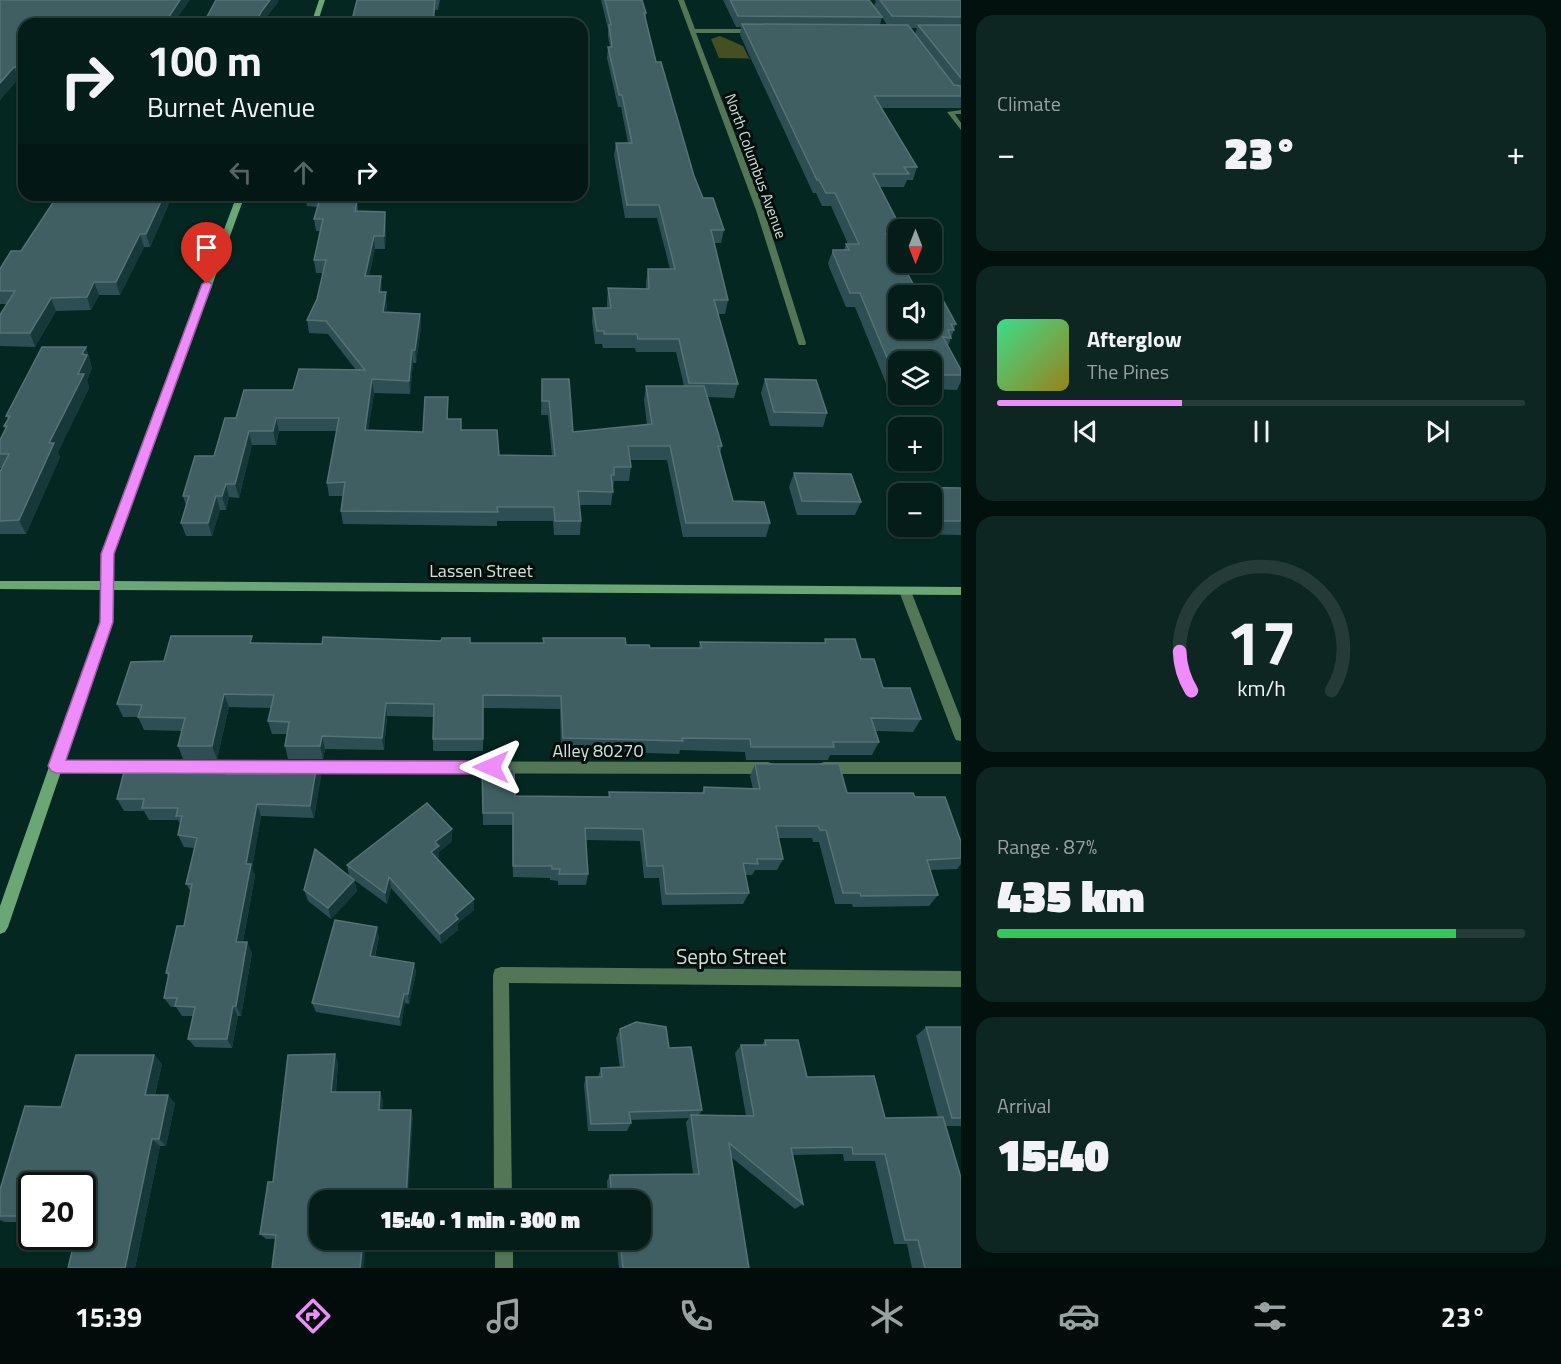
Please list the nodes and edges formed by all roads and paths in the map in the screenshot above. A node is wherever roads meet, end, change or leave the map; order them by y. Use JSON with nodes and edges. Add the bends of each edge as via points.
{"nodes":[{"id":1,"x":322,"y":0,"type":"edge"},
{"id":2,"x":681,"y":0,"type":"edge"},
{"id":3,"x":316,"y":18,"type":"edge"},
{"id":4,"x":693,"y":31,"type":"junction"},
{"id":5,"x":763,"y":31,"type":"edge"},
{"id":6,"x":961,"y":112,"type":"edge"},
{"id":7,"x":961,"y":128,"type":"edge"},
{"id":8,"x":240,"y":201,"type":"edge"},
{"id":9,"x":802,"y":343,"type":"dead end"},
{"id":10,"x":0,"y":585,"type":"edge"},
{"id":11,"x":108,"y":586,"type":"junction"},
{"id":12,"x":905,"y":591,"type":"junction"},
{"id":13,"x":961,"y":591,"type":"edge"},
{"id":14,"x":961,"y":736,"type":"edge"},
{"id":15,"x":56,"y":766,"type":"junction"},
{"id":16,"x":153,"y":767,"type":"edge"},
{"id":17,"x":177,"y":767,"type":"edge"},
{"id":18,"x":781,"y":768,"type":"edge"},
{"id":19,"x":804,"y":768,"type":"edge"},
{"id":20,"x":961,"y":768,"type":"edge"},
{"id":21,"x":0,"y":927,"type":"edge"},
{"id":22,"x":961,"y":979,"type":"edge"},
{"id":23,"x":503,"y":1190,"type":"edge"},
{"id":24,"x":504,"y":1250,"type":"edge"},
{"id":25,"x":504,"y":1268,"type":"edge"}],
"edges":[{"from":1,"to":3,"type":"street"},
{"from":2,"to":4,"type":"street","name":"North Columbus Avenue"},
{"from":4,"to":5,"type":"street"},
{"from":4,"to":9,"type":"street","name":"North Columbus Avenue","via":[[760,210]]},
{"from":6,"to":7,"type":"street","via":[[950,112]]},
{"from":8,"to":11,"type":"street","via":[[108,554]]},
{"from":10,"to":11,"type":"street","name":"Lassen Street"},
{"from":11,"to":12,"type":"street","name":"Lassen Street"},
{"from":11,"to":15,"type":"street","via":[[106,622]]},
{"from":12,"to":13,"type":"street","name":"Lassen Street"},
{"from":12,"to":14,"type":"street"},
{"from":15,"to":16,"type":"street"},
{"from":15,"to":21,"type":"street"},
{"from":17,"to":18,"type":"street","name":"Alley 80270"},
{"from":19,"to":20,"type":"street"},
{"from":22,"to":23,"type":"street","name":"Septo Street","via":[[501,975]]},
{"from":24,"to":25,"type":"street"}]}
